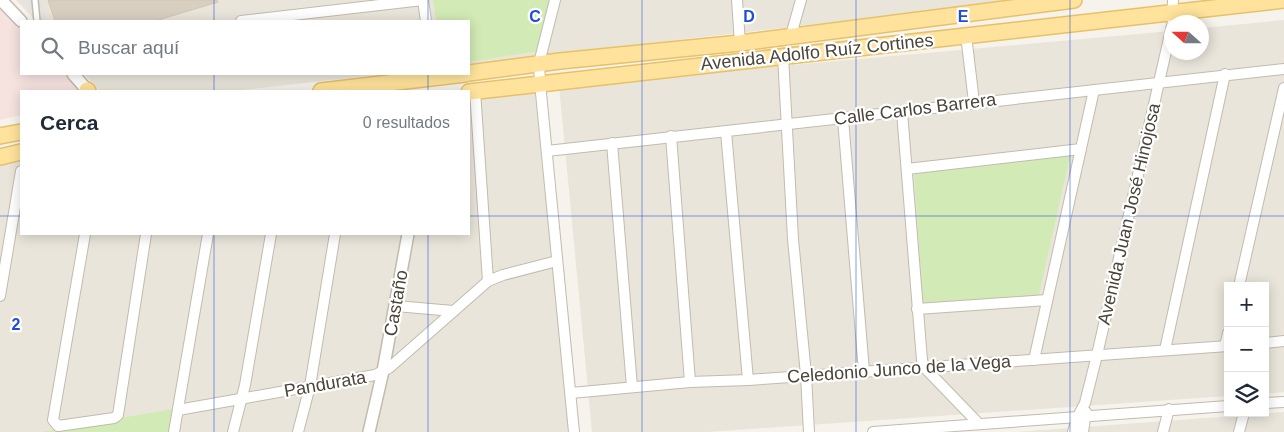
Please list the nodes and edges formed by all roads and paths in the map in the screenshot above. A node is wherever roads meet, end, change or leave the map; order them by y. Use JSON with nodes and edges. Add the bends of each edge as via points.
{"nodes":[{"id":1,"x":0,"y":0,"type":"edge"},
{"id":2,"x":35,"y":0,"type":"edge"},
{"id":3,"x":423,"y":0,"type":"edge"},
{"id":4,"x":555,"y":0,"type":"edge"},
{"id":5,"x":737,"y":0,"type":"edge"},
{"id":6,"x":801,"y":0,"type":"edge"},
{"id":7,"x":1074,"y":0,"type":"edge"},
{"id":8,"x":1284,"y":0,"type":"edge"},
{"id":9,"x":1172,"y":10,"type":"edge"},
{"id":10,"x":20,"y":20,"type":"edge"},
{"id":11,"x":37,"y":20,"type":"edge"},
{"id":12,"x":250,"y":20,"type":"edge"},
{"id":13,"x":426,"y":20,"type":"edge"},
{"id":14,"x":791,"y":35,"type":"junction"},
{"id":15,"x":966,"y":35,"type":"junction"},
{"id":16,"x":740,"y":43,"type":"junction"},
{"id":17,"x":783,"y":56,"type":"junction"},
{"id":18,"x":540,"y":64,"type":"junction"},
{"id":19,"x":1284,"y":69,"type":"edge"},
{"id":20,"x":470,"y":73,"type":"edge"},
{"id":21,"x":1225,"y":74,"type":"junction"},
{"id":22,"x":74,"y":75,"type":"edge"},
{"id":23,"x":448,"y":75,"type":"edge"},
{"id":24,"x":432,"y":76,"type":"edge"},
{"id":25,"x":1160,"y":82,"type":"junction"},
{"id":26,"x":540,"y":83,"type":"junction"},
{"id":27,"x":1284,"y":88,"type":"edge"},
{"id":28,"x":87,"y":90,"type":"edge"},
{"id":29,"x":328,"y":90,"type":"edge"},
{"id":30,"x":1094,"y":90,"type":"junction"},
{"id":31,"x":472,"y":92,"type":"edge"},
{"id":32,"x":974,"y":102,"type":"junction"},
{"id":33,"x":902,"y":112,"type":"junction"},
{"id":34,"x":843,"y":119,"type":"junction"},
{"id":35,"x":786,"y":122,"type":"junction"},
{"id":36,"x":20,"y":132,"type":"edge"},
{"id":37,"x":726,"y":132,"type":"junction"},
{"id":38,"x":0,"y":136,"type":"edge"},
{"id":39,"x":671,"y":136,"type":"junction"},
{"id":40,"x":612,"y":143,"type":"junction"},
{"id":41,"x":1081,"y":150,"type":"junction"},
{"id":42,"x":547,"y":151,"type":"junction"},
{"id":43,"x":20,"y":152,"type":"edge"},
{"id":44,"x":0,"y":157,"type":"edge"},
{"id":45,"x":907,"y":169,"type":"junction"},
{"id":46,"x":20,"y":177,"type":"edge"},
{"id":47,"x":84,"y":235,"type":"edge"},
{"id":48,"x":146,"y":235,"type":"edge"},
{"id":49,"x":208,"y":235,"type":"edge"},
{"id":50,"x":271,"y":235,"type":"edge"},
{"id":51,"x":335,"y":235,"type":"edge"},
{"id":52,"x":408,"y":235,"type":"edge"},
{"id":53,"x":557,"y":262,"type":"junction"},
{"id":54,"x":488,"y":281,"type":"junction"},
{"id":55,"x":1239,"y":282,"type":"edge"},
{"id":56,"x":0,"y":296,"type":"edge"},
{"id":57,"x":1047,"y":300,"type":"junction"},
{"id":58,"x":396,"y":306,"type":"junction"},
{"id":59,"x":917,"y":309,"type":"junction"},
{"id":60,"x":453,"y":311,"type":"junction"},
{"id":61,"x":1284,"y":341,"type":"edge"},
{"id":62,"x":1269,"y":343,"type":"edge"},
{"id":63,"x":1224,"y":346,"type":"edge"},
{"id":64,"x":1165,"y":350,"type":"junction"},
{"id":65,"x":1097,"y":355,"type":"junction"},
{"id":66,"x":1034,"y":360,"type":"junction"},
{"id":67,"x":924,"y":367,"type":"junction"},
{"id":68,"x":384,"y":371,"type":"junction"},
{"id":69,"x":864,"y":371,"type":"junction"},
{"id":70,"x":806,"y":375,"type":"junction"},
{"id":71,"x":748,"y":380,"type":"junction"},
{"id":72,"x":690,"y":382,"type":"junction"},
{"id":73,"x":310,"y":386,"type":"junction"},
{"id":74,"x":632,"y":388,"type":"junction"},
{"id":75,"x":571,"y":393,"type":"junction"},
{"id":76,"x":242,"y":399,"type":"junction"},
{"id":77,"x":1284,"y":402,"type":"edge"},
{"id":78,"x":1269,"y":403,"type":"edge"},
{"id":79,"x":1224,"y":406,"type":"edge"},
{"id":80,"x":1169,"y":409,"type":"junction"},
{"id":81,"x":178,"y":410,"type":"junction"},
{"id":82,"x":1243,"y":417,"type":"edge"},
{"id":83,"x":1082,"y":418,"type":"junction"},
{"id":84,"x":979,"y":424,"type":"junction"},
{"id":85,"x":1001,"y":427,"type":"edge"},
{"id":86,"x":174,"y":432,"type":"edge"},
{"id":87,"x":233,"y":432,"type":"edge"},
{"id":88,"x":298,"y":432,"type":"edge"},
{"id":89,"x":369,"y":432,"type":"edge"},
{"id":90,"x":574,"y":432,"type":"edge"},
{"id":91,"x":809,"y":432,"type":"edge"},
{"id":92,"x":873,"y":432,"type":"edge"},
{"id":93,"x":1073,"y":432,"type":"edge"},
{"id":94,"x":1083,"y":432,"type":"edge"},
{"id":95,"x":1163,"y":432,"type":"edge"},
{"id":96,"x":1239,"y":432,"type":"edge"}],
"edges":[{"from":1,"to":10,"type":"street"},
{"from":2,"to":11,"type":"lane"},
{"from":3,"to":12,"type":"street"},
{"from":3,"to":13,"type":"street"},
{"from":4,"to":18,"type":"street"},
{"from":5,"to":16,"type":"street"},
{"from":6,"to":14,"type":"street"},
{"from":7,"to":14,"type":"main road","name":"Avenida Adolfo Ruíz Cortines"},
{"from":8,"to":9,"type":"main road","name":"Avenida Adolfo Ruíz Cortines"},
{"from":9,"to":15,"type":"main road","name":"Avenida Adolfo Ruíz Cortines"},
{"from":9,"to":25,"type":"street","name":"Avenida Juan José Hinojosa"},
{"from":14,"to":16,"type":"main road","name":"Avenida Adolfo Ruíz Cortines"},
{"from":15,"to":17,"type":"main road","name":"Avenida Adolfo Ruíz Cortines"},
{"from":15,"to":32,"type":"street"},
{"from":16,"to":18,"type":"main road","name":"Avenida Adolfo Ruíz Cortines"},
{"from":17,"to":26,"type":"main road","name":"Avenida Adolfo Ruíz Cortines"},
{"from":17,"to":35,"type":"street"},
{"from":18,"to":20,"type":"main road","name":"Avenida Adolfo Ruíz Cortines"},
{"from":18,"to":26,"type":"street"},
{"from":19,"to":21,"type":"street","name":"Calle Carlos Barrera"},
{"from":21,"to":25,"type":"street","name":"Calle Carlos Barrera"},
{"from":21,"to":64,"type":"street"},
{"from":22,"to":28,"type":"street"},
{"from":23,"to":24,"type":"main road"},
{"from":24,"to":29,"type":"main road"},
{"from":25,"to":30,"type":"street","name":"Calle Carlos Barrera"},
{"from":25,"to":65,"type":"street","name":"Avenida Juan José Hinojosa"},
{"from":26,"to":31,"type":"main road","name":"Avenida Adolfo Ruíz Cortines"},
{"from":26,"to":42,"type":"street"},
{"from":27,"to":55,"type":"street"},
{"from":30,"to":32,"type":"street","name":"Calle Carlos Barrera"},
{"from":30,"to":41,"type":"street"},
{"from":31,"to":54,"type":"street"},
{"from":32,"to":33,"type":"street","name":"Calle Carlos Barrera"},
{"from":33,"to":34,"type":"street","name":"Calle Carlos Barrera"},
{"from":33,"to":45,"type":"street"},
{"from":34,"to":35,"type":"street","name":"Calle Carlos Barrera"},
{"from":34,"to":69,"type":"street"},
{"from":35,"to":37,"type":"street","name":"Calle Carlos Barrera"},
{"from":35,"to":70,"type":"street"},
{"from":36,"to":38,"type":"main road"},
{"from":37,"to":39,"type":"street","name":"Calle Carlos Barrera"},
{"from":37,"to":71,"type":"street"},
{"from":39,"to":40,"type":"street","name":"Calle Carlos Barrera"},
{"from":39,"to":72,"type":"street"},
{"from":40,"to":42,"type":"street","name":"Calle Carlos Barrera"},
{"from":40,"to":74,"type":"street"},
{"from":41,"to":45,"type":"street"},
{"from":41,"to":57,"type":"street"},
{"from":42,"to":53,"type":"street"},
{"from":43,"to":44,"type":"main road"},
{"from":45,"to":59,"type":"street"},
{"from":46,"to":56,"type":"street"},
{"from":47,"to":48,"type":"street","via":[[54,424],[58,426],[118,415]]},
{"from":49,"to":81,"type":"street"},
{"from":50,"to":76,"type":"street"},
{"from":51,"to":73,"type":"street"},
{"from":52,"to":58,"type":"street","name":"Castaño"},
{"from":53,"to":54,"type":"street","name":"Pandurata","via":[[503,274]]},
{"from":53,"to":75,"type":"street"},
{"from":54,"to":60,"type":"street","name":"Pandurata"},
{"from":57,"to":59,"type":"street"},
{"from":57,"to":66,"type":"street"},
{"from":58,"to":60,"type":"street"},
{"from":58,"to":68,"type":"street","name":"Castaño"},
{"from":59,"to":67,"type":"street"},
{"from":60,"to":68,"type":"street","name":"Pandurata"},
{"from":61,"to":62,"type":"street"},
{"from":63,"to":64,"type":"street","name":"Celedonio Junco de la Vega"},
{"from":64,"to":65,"type":"street","name":"Celedonio Junco de la Vega"},
{"from":65,"to":66,"type":"street","name":"Celedonio Junco de la Vega"},
{"from":65,"to":83,"type":"street","name":"Avenida Juan José Hinojosa"},
{"from":66,"to":67,"type":"street","name":"Celedonio Junco de la Vega"},
{"from":67,"to":69,"type":"street","name":"Celedonio Junco de la Vega"},
{"from":67,"to":84,"type":"street"},
{"from":68,"to":73,"type":"street","name":"Pandurata","via":[[368,377]]},
{"from":68,"to":89,"type":"street","name":"Castaño"},
{"from":69,"to":70,"type":"street","name":"Celedonio Junco de la Vega"},
{"from":70,"to":71,"type":"street","name":"Celedonio Junco de la Vega"},
{"from":70,"to":91,"type":"street"},
{"from":71,"to":72,"type":"street","name":"Celedonio Junco de la Vega"},
{"from":72,"to":74,"type":"street","name":"Celedonio Junco de la Vega"},
{"from":73,"to":76,"type":"street","name":"Pandurata"},
{"from":73,"to":88,"type":"street"},
{"from":74,"to":75,"type":"street","name":"Celedonio Junco de la Vega"},
{"from":75,"to":90,"type":"street"},
{"from":76,"to":81,"type":"street","name":"Pandurata"},
{"from":76,"to":87,"type":"street"},
{"from":77,"to":78,"type":"street"},
{"from":79,"to":80,"type":"street"},
{"from":80,"to":83,"type":"street"},
{"from":80,"to":95,"type":"street"},
{"from":81,"to":86,"type":"street"},
{"from":82,"to":96,"type":"street"},
{"from":83,"to":85,"type":"street"},
{"from":83,"to":93,"type":"street","name":"Avenida Juan José Hinojosa"},
{"from":83,"to":94,"type":"street","name":"Avenida Juan José Hinojosa"},
{"from":84,"to":85,"type":"street"},
{"from":84,"to":92,"type":"street"}]}
